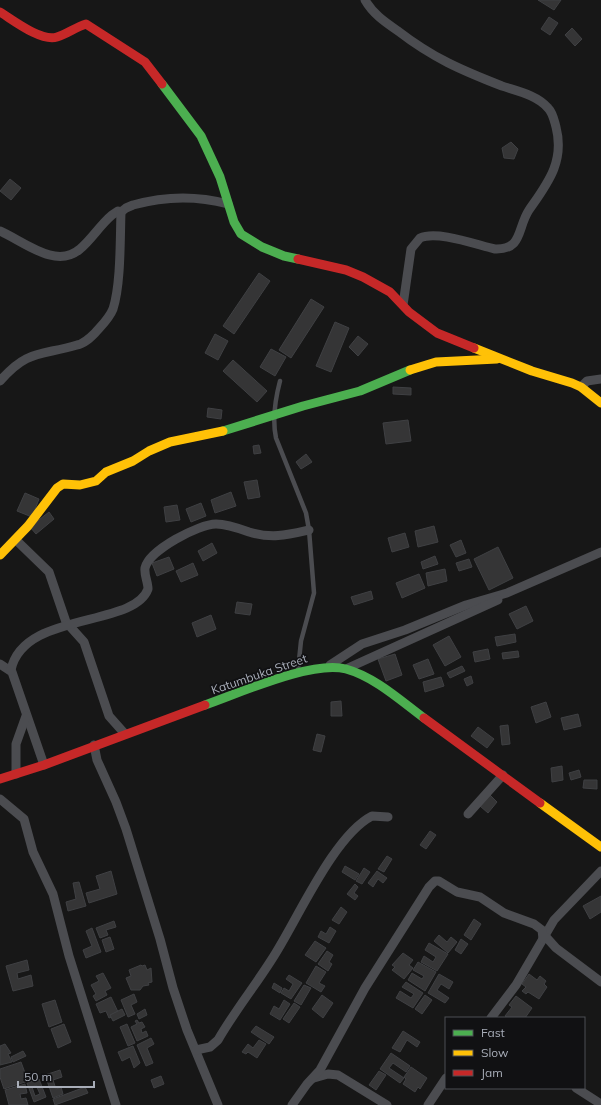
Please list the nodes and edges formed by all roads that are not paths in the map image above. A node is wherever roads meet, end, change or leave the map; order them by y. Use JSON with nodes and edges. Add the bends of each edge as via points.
{"nodes":[{"id":1,"x":365,"y":0,"type":"edge"},
{"id":2,"x":0,"y":12,"type":"edge"},
{"id":3,"x":228,"y":204,"type":"junction"},
{"id":4,"x":121,"y":212,"type":"junction"},
{"id":5,"x":0,"y":231,"type":"edge"},
{"id":6,"x":403,"y":305,"type":"junction"},
{"id":7,"x":500,"y":358,"type":"junction"},
{"id":8,"x":601,"y":379,"type":"edge"},
{"id":9,"x":280,"y":381,"type":"dead end"},
{"id":10,"x":0,"y":382,"type":"edge"},
{"id":11,"x":581,"y":387,"type":"junction"},
{"id":12,"x":601,"y":403,"type":"edge"},
{"id":13,"x":274,"y":416,"type":"junction"},
{"id":14,"x":309,"y":530,"type":"junction"},
{"id":15,"x":16,"y":540,"type":"junction"},
{"id":16,"x":601,"y":553,"type":"edge"},
{"id":17,"x":0,"y":555,"type":"edge"},
{"id":18,"x":68,"y":624,"type":"junction"},
{"id":19,"x":0,"y":664,"type":"edge"},
{"id":20,"x":330,"y":666,"type":"junction"},
{"id":21,"x":348,"y":668,"type":"junction"},
{"id":22,"x":11,"y":670,"type":"junction"},
{"id":23,"x":298,"y":672,"type":"junction"},
{"id":24,"x":26,"y":716,"type":"junction"},
{"id":25,"x":125,"y":734,"type":"junction"},
{"id":26,"x":94,"y":745,"type":"junction"},
{"id":27,"x":44,"y":765,"type":"junction"},
{"id":28,"x":16,"y":774,"type":"junction"},
{"id":29,"x":503,"y":775,"type":"junction"},
{"id":30,"x":0,"y":779,"type":"edge"},
{"id":31,"x":0,"y":799,"type":"edge"},
{"id":32,"x":468,"y":814,"type":"dead end"},
{"id":33,"x":388,"y":817,"type":"dead end"},
{"id":34,"x":601,"y":847,"type":"edge"},
{"id":35,"x":601,"y":871,"type":"edge"},
{"id":36,"x":543,"y":939,"type":"junction"},
{"id":37,"x":601,"y":982,"type":"edge"},
{"id":38,"x":495,"y":1016,"type":"edge"},
{"id":39,"x":196,"y":1050,"type":"junction"},
{"id":40,"x":313,"y":1079,"type":"junction"},
{"id":41,"x":445,"y":1080,"type":"edge"},
{"id":42,"x":578,"y":1089,"type":"edge"},
{"id":43,"x":218,"y":1104,"type":"edge"},
{"id":44,"x":601,"y":1104,"type":"edge"},
{"id":45,"x":116,"y":1105,"type":"edge"},
{"id":46,"x":292,"y":1105,"type":"edge"},
{"id":47,"x":387,"y":1105,"type":"edge"},
{"id":48,"x":428,"y":1105,"type":"edge"}],
"edges":[{"from":1,"to":6,"type":"street","via":[[380,18],[426,52],[459,69],[528,95],[546,105],[557,131],[558,155],[552,175],[525,217],[512,246],[502,250],[443,237],[420,238],[411,249]]},
{"from":2,"to":3,"type":"street","via":[[44,38],[54,38],[86,24],[145,62],[201,136],[220,177]]},
{"from":3,"to":4,"type":"street","via":[[211,199],[182,196],[140,203]]},
{"from":3,"to":6,"type":"street","via":[[239,232],[253,242],[294,259],[346,270],[363,277],[390,292]]},
{"from":4,"to":5,"type":"street","via":[[118,211],[105,220],[78,250],[62,257],[48,255]]},
{"from":4,"to":10,"type":"street","via":[[117,287],[109,316],[83,343],[26,358],[12,368]]},
{"from":6,"to":7,"type":"street","via":[[437,333]]},
{"from":7,"to":11,"type":"street"},
{"from":7,"to":13,"type":"street","via":[[436,362],[409,370],[360,391]]},
{"from":8,"to":11,"type":"street","via":[[587,381]]},
{"from":9,"to":13,"type":"lane"},
{"from":11,"to":12,"type":"street"},
{"from":13,"to":14,"type":"lane","via":[[276,438],[306,513]]},
{"from":13,"to":15,"type":"street","via":[[223,431],[170,442],[106,472],[90,484],[63,484],[57,488]]},
{"from":14,"to":18,"type":"street","via":[[275,537],[218,524],[199,527],[168,544],[149,561],[145,569],[148,589],[143,597],[128,608],[113,614]]},
{"from":14,"to":23,"type":"lane","via":[[314,594],[301,641]]},
{"from":15,"to":17,"type":"street"},
{"from":15,"to":18,"type":"street","via":[[49,572]]},
{"from":16,"to":20,"type":"street","via":[[507,593],[466,605],[362,644]]},
{"from":16,"to":21,"type":"street"},
{"from":18,"to":22,"type":"street","via":[[25,646],[16,655]]},
{"from":18,"to":25,"type":"street","via":[[84,642],[106,709]]},
{"from":19,"to":22,"type":"street"},
{"from":20,"to":21,"type":"street","name":"Katumbuka Street"},
{"from":20,"to":23,"type":"street","name":"Katumbuka Street"},
{"from":21,"to":29,"type":"street","name":"Katumbuka Street","via":[[362,674]]},
{"from":22,"to":24,"type":"street"},
{"from":23,"to":25,"type":"street","name":"Katumbuka Street"},
{"from":24,"to":27,"type":"street"},
{"from":24,"to":28,"type":"street","via":[[16,744]]},
{"from":25,"to":26,"type":"street","name":"Katumbuka Street"},
{"from":26,"to":27,"type":"street","name":"Katumbuka Street"},
{"from":26,"to":39,"type":"street","via":[[97,760],[126,829],[173,988]]},
{"from":27,"to":28,"type":"street","name":"Katumbuka Street"},
{"from":28,"to":30,"type":"street","name":"Katumbuka Street"},
{"from":29,"to":32,"type":"street"},
{"from":29,"to":34,"type":"street","name":"Katumbuka Street"},
{"from":31,"to":45,"type":"street","via":[[24,818],[33,852],[53,894],[69,956]]},
{"from":33,"to":39,"type":"street","via":[[372,816],[345,839],[324,869],[272,960],[218,1040],[210,1047]]},
{"from":35,"to":36,"type":"street","via":[[565,907]]},
{"from":36,"to":37,"type":"street","via":[[547,938],[556,948]]},
{"from":36,"to":38,"type":"street"},
{"from":36,"to":40,"type":"street","via":[[542,930],[537,926],[507,914],[480,897],[457,892],[435,881],[397,937]]},
{"from":39,"to":43,"type":"street"},
{"from":40,"to":46,"type":"street"},
{"from":40,"to":47,"type":"street","via":[[323,1074],[338,1075]]},
{"from":41,"to":48,"type":"street"},
{"from":42,"to":44,"type":"street"}]}
